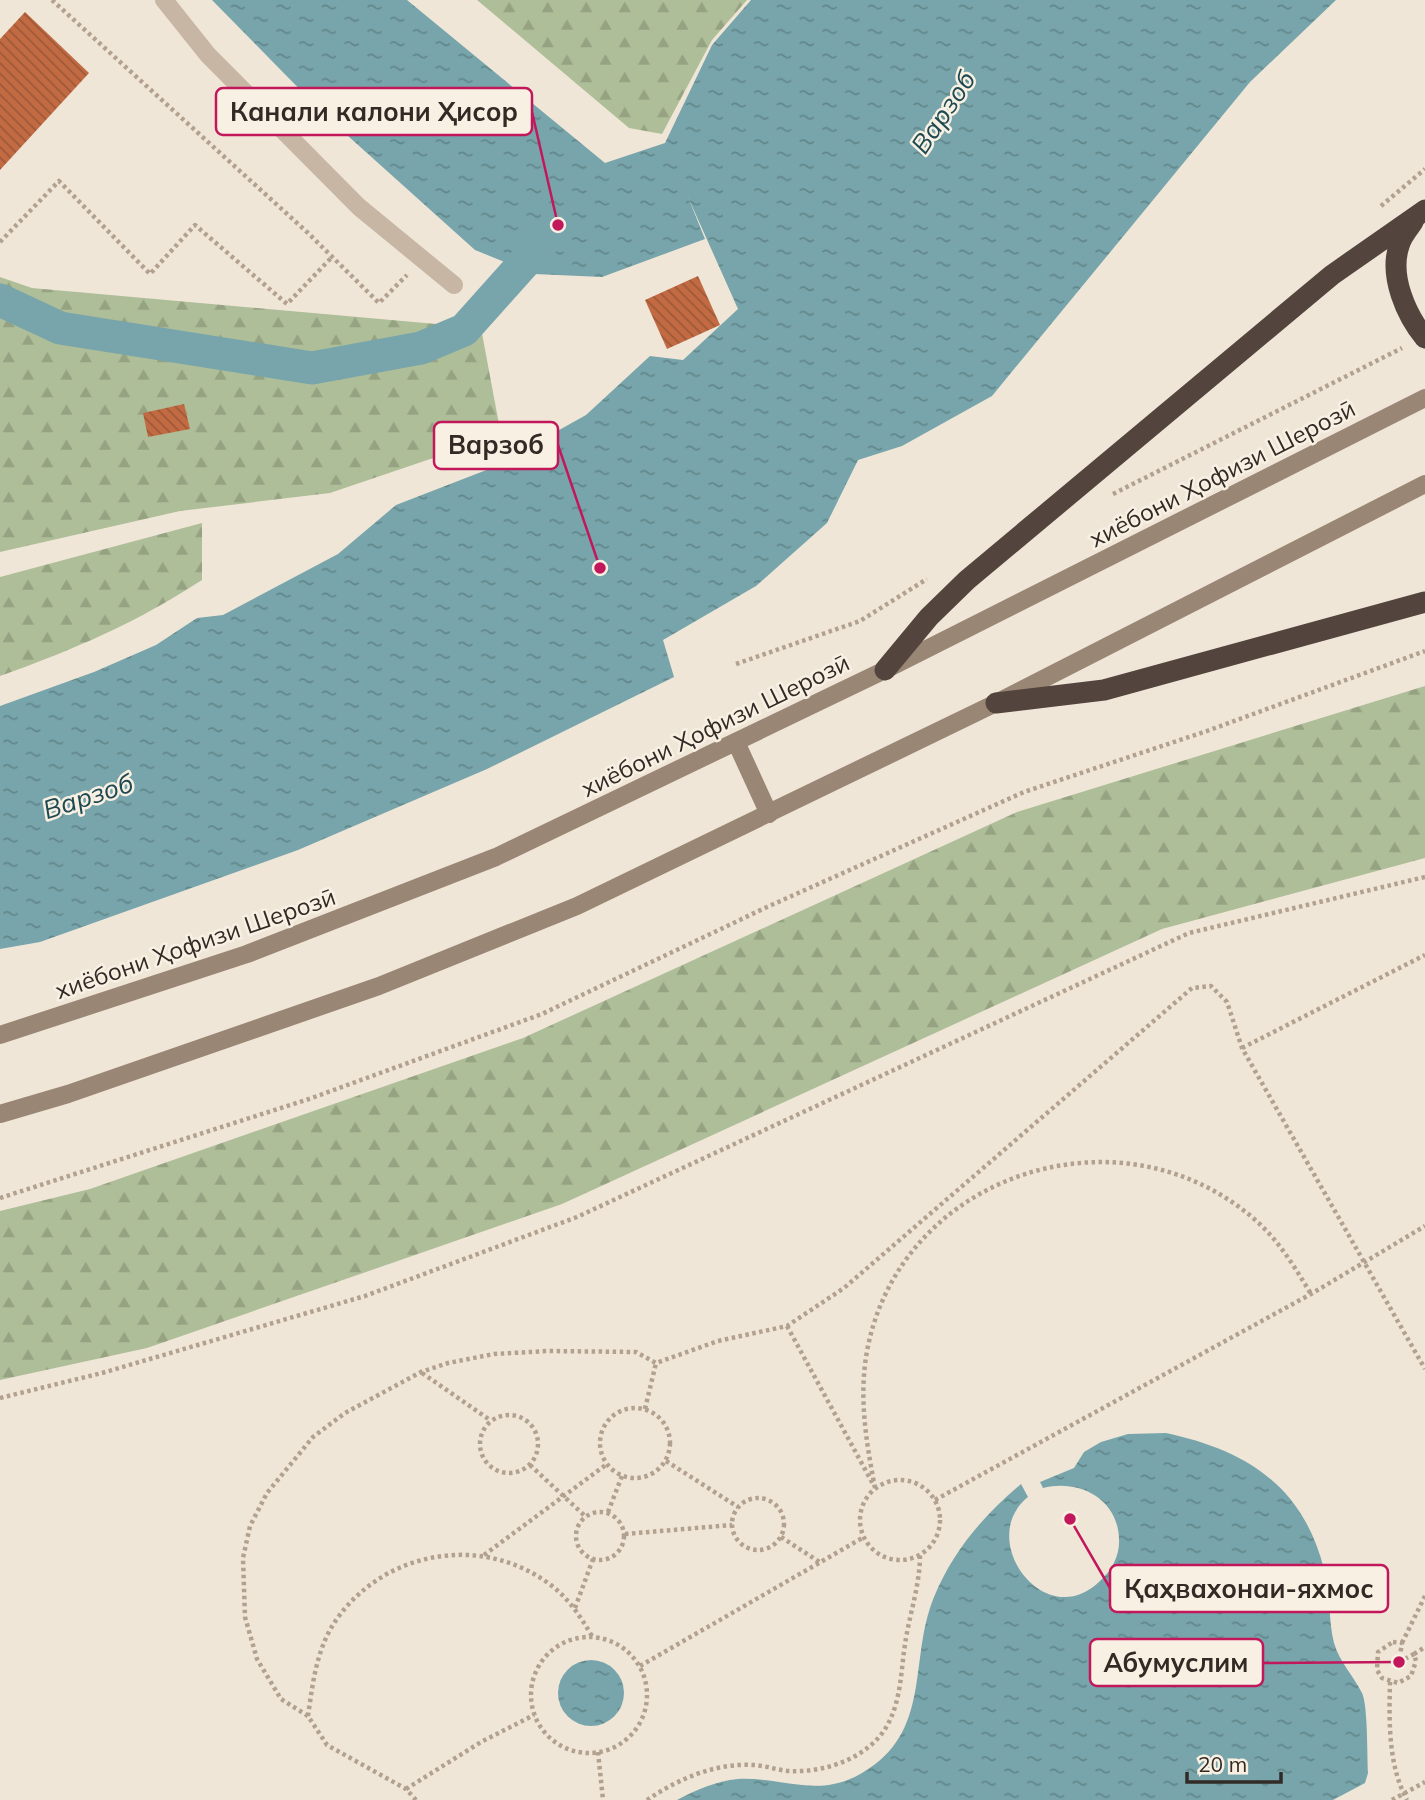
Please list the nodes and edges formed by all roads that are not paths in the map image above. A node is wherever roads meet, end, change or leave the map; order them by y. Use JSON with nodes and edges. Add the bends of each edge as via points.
{"nodes":[{"id":1,"x":164,"y":0,"type":"edge"},
{"id":2,"x":1420,"y":214,"type":"edge"},
{"id":3,"x":454,"y":285,"type":"dead end"},
{"id":4,"x":1425,"y":338,"type":"edge"},
{"id":5,"x":1425,"y":398,"type":"edge"},
{"id":6,"x":1425,"y":484,"type":"edge"},
{"id":7,"x":1425,"y":602,"type":"edge"},
{"id":8,"x":885,"y":670,"type":"junction"},
{"id":9,"x":996,"y":703,"type":"junction"},
{"id":10,"x":736,"y":742,"type":"junction"},
{"id":11,"x":769,"y":814,"type":"junction"},
{"id":12,"x":0,"y":1035,"type":"edge"},
{"id":13,"x":0,"y":1114,"type":"edge"}],
"edges":[{"from":1,"to":3,"type":"lane","via":[[208,55],[349,197]]},
{"from":2,"to":4,"type":"highway","via":[[1399,245],[1396,263],[1405,303]]},
{"from":2,"to":8,"type":"highway","via":[[1332,275],[976,572],[929,617]]},
{"from":5,"to":8,"type":"main road","name":"хиёбони Ҳофизи Шерозӣ"},
{"from":6,"to":9,"type":"main road"},
{"from":7,"to":9,"type":"highway","via":[[1104,690]]},
{"from":8,"to":10,"type":"main road","name":"хиёбони Ҳофизи Шерозӣ"},
{"from":9,"to":11,"type":"main road"},
{"from":10,"to":11,"type":"main road"},
{"from":10,"to":12,"type":"main road","name":"хиёбони Ҳофизи Шерозӣ","via":[[533,840],[422,887],[179,978]]},
{"from":11,"to":13,"type":"main road","via":[[577,906],[438,964]]}]}
